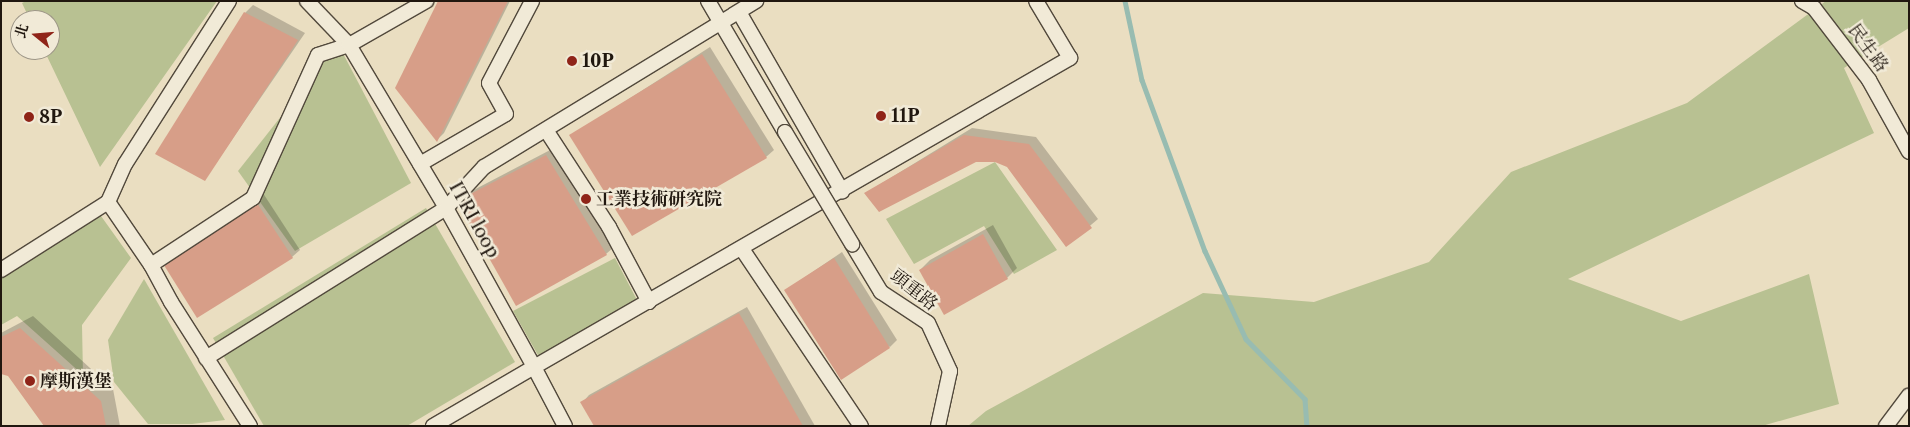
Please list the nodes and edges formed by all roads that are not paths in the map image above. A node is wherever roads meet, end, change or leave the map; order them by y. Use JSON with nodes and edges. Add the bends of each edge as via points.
{"nodes":[{"id":1,"x":230,"y":1,"type":"edge"},
{"id":2,"x":307,"y":1,"type":"edge"},
{"id":3,"x":426,"y":1,"type":"edge"},
{"id":4,"x":532,"y":1,"type":"edge"},
{"id":5,"x":708,"y":1,"type":"edge"},
{"id":6,"x":756,"y":1,"type":"edge"},
{"id":7,"x":1036,"y":1,"type":"edge"},
{"id":8,"x":1802,"y":1,"type":"edge"},
{"id":9,"x":739,"y":12,"type":"junction"},
{"id":10,"x":722,"y":24,"type":"junction"},
{"id":11,"x":349,"y":45,"type":"junction"},
{"id":12,"x":546,"y":130,"type":"junction"},
{"id":13,"x":1909,"y":152,"type":"edge"},
{"id":14,"x":420,"y":164,"type":"junction"},
{"id":15,"x":842,"y":191,"type":"junction"},
{"id":16,"x":108,"y":202,"type":"junction"},
{"id":17,"x":446,"y":208,"type":"junction"},
{"id":18,"x":742,"y":249,"type":"junction"},
{"id":19,"x":151,"y":265,"type":"junction"},
{"id":20,"x":1,"y":270,"type":"edge"},
{"id":21,"x":649,"y":302,"type":"junction"},
{"id":22,"x":206,"y":358,"type":"junction"},
{"id":23,"x":534,"y":367,"type":"junction"},
{"id":24,"x":1909,"y":396,"type":"edge"},
{"id":25,"x":250,"y":426,"type":"edge"},
{"id":26,"x":433,"y":426,"type":"edge"},
{"id":27,"x":565,"y":426,"type":"edge"},
{"id":28,"x":862,"y":426,"type":"edge"},
{"id":29,"x":938,"y":426,"type":"edge"},
{"id":30,"x":1886,"y":426,"type":"edge"}],
"edges":[{"from":1,"to":16,"type":"street","via":[[125,164]]},
{"from":2,"to":11,"type":"street","name":"ITRI loop"},
{"from":3,"to":11,"type":"street"},
{"from":4,"to":14,"type":"street","via":[[489,84],[506,114]]},
{"from":5,"to":10,"type":"street","name":"頭重路"},
{"from":6,"to":9,"type":"street"},
{"from":7,"to":15,"type":"street","via":[[1070,58]]},
{"from":8,"to":13,"type":"street","name":"民生路","via":[[1814,8],[1869,80]]},
{"from":9,"to":10,"type":"street"},
{"from":9,"to":15,"type":"street"},
{"from":10,"to":12,"type":"street"},
{"from":10,"to":29,"type":"street","name":"頭重路","bridge":true,"via":[[881,292],[928,323],[950,371]]},
{"from":11,"to":14,"type":"street","name":"ITRI loop"},
{"from":11,"to":19,"type":"street","via":[[318,56],[253,198]]},
{"from":12,"to":17,"type":"street","via":[[484,167]]},
{"from":12,"to":21,"type":"street","via":[[609,226]]},
{"from":14,"to":17,"type":"street","name":"ITRI loop"},
{"from":15,"to":18,"type":"street"},
{"from":16,"to":19,"type":"street"},
{"from":16,"to":20,"type":"street"},
{"from":17,"to":22,"type":"street"},
{"from":17,"to":23,"type":"street","name":"ITRI loop"},
{"from":18,"to":21,"type":"street"},
{"from":18,"to":28,"type":"street"},
{"from":19,"to":22,"type":"street"},
{"from":21,"to":23,"type":"street"},
{"from":22,"to":25,"type":"street"},
{"from":23,"to":26,"type":"street"},
{"from":23,"to":27,"type":"street","name":"ITRI loop"},
{"from":24,"to":30,"type":"street"}]}
